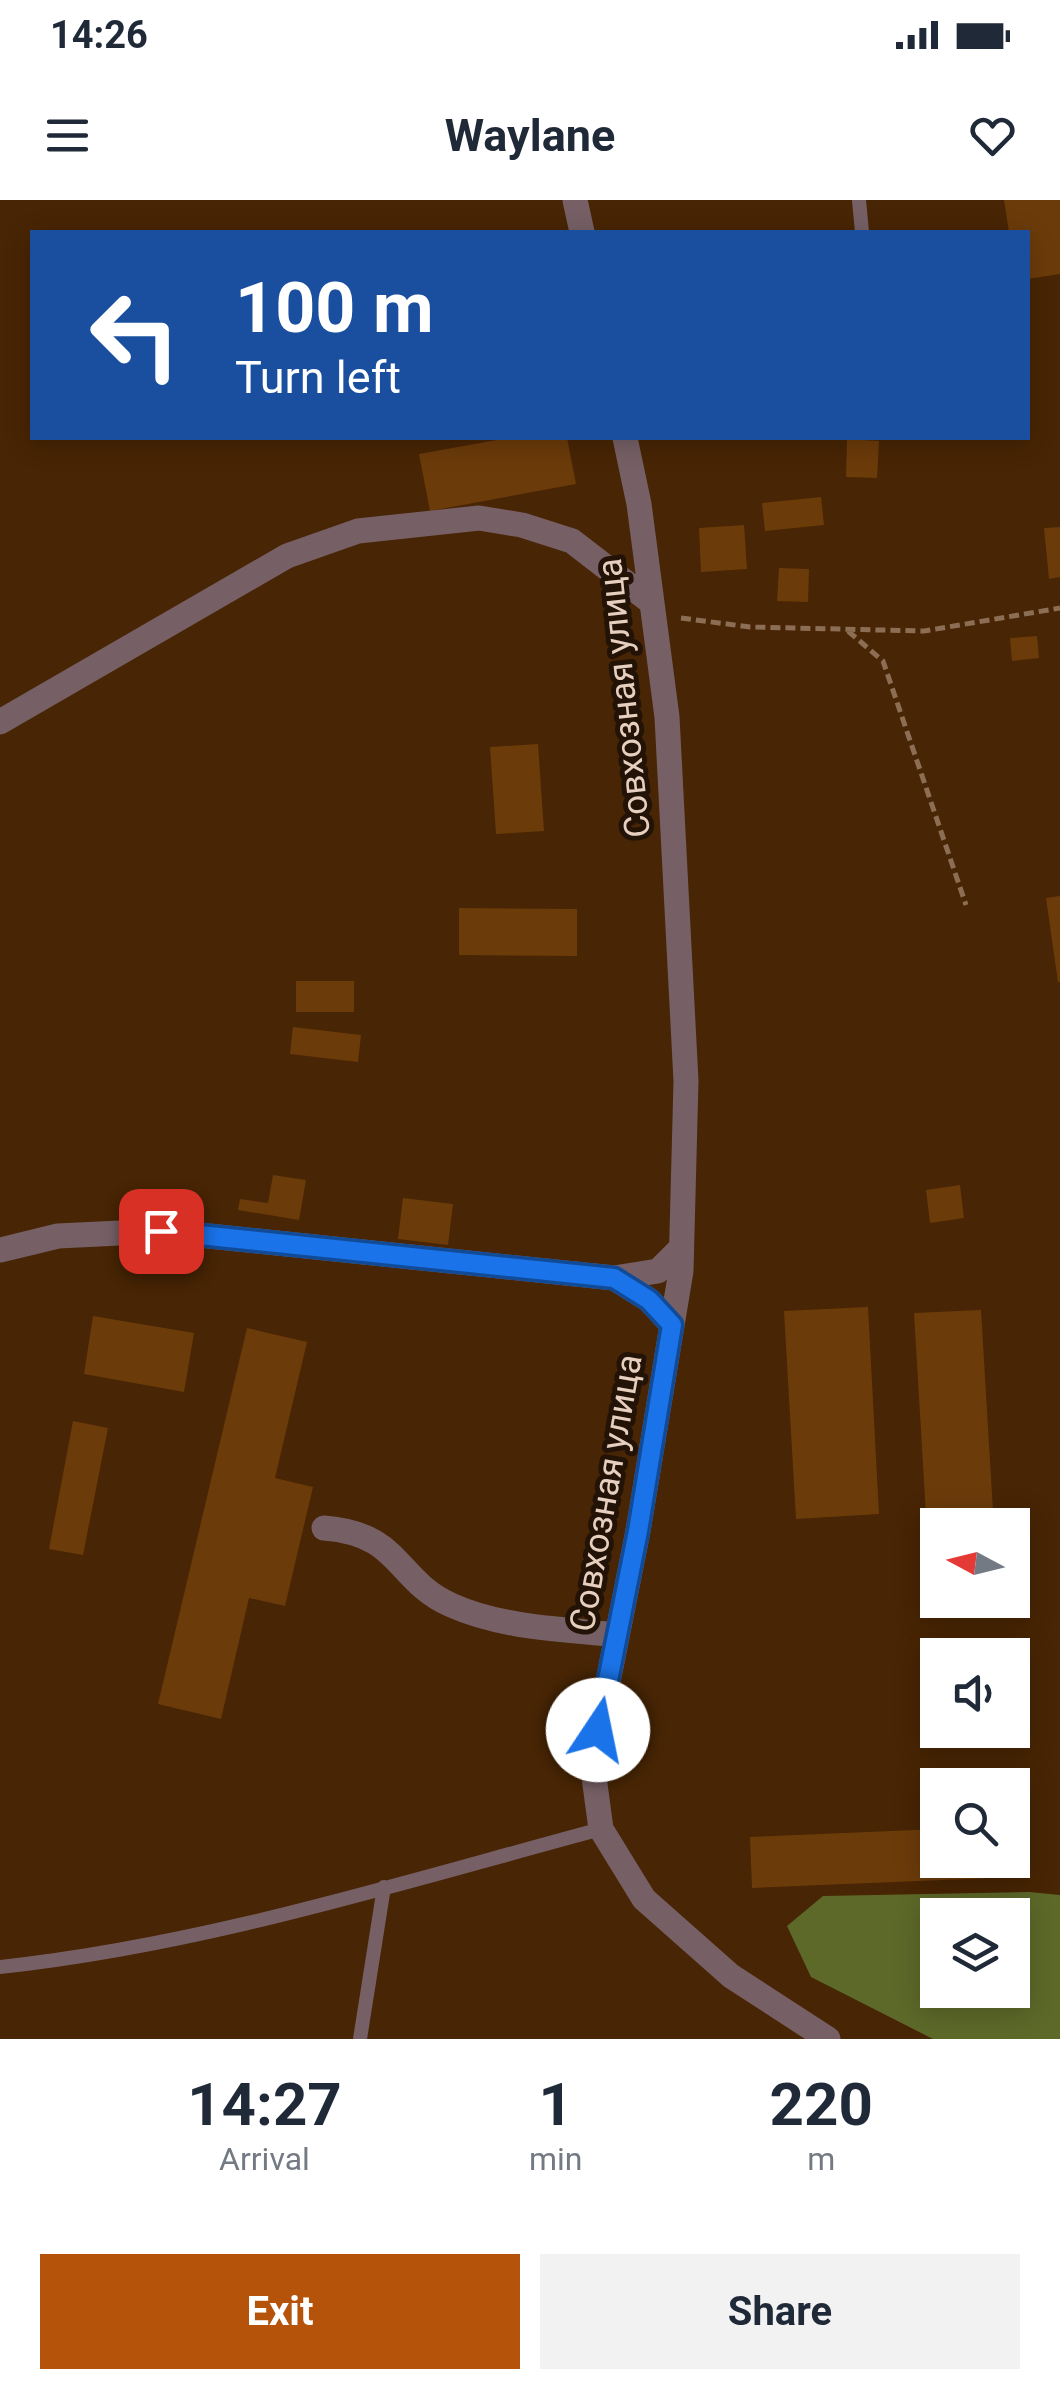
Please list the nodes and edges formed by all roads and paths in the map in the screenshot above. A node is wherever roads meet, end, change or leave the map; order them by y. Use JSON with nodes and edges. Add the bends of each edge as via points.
{"nodes":[{"id":1,"x":575,"y":200,"type":"edge"},
{"id":2,"x":859,"y":200,"type":"edge"},
{"id":3,"x":582,"y":230,"type":"edge"},
{"id":4,"x":862,"y":230,"type":"edge"},
{"id":5,"x":625,"y":440,"type":"edge"},
{"id":6,"x":652,"y":602,"type":"junction"},
{"id":7,"x":1060,"y":608,"type":"edge"},
{"id":8,"x":845,"y":629,"type":"junction"},
{"id":9,"x":0,"y":722,"type":"edge"},
{"id":10,"x":966,"y":904,"type":"dead end"},
{"id":11,"x":0,"y":1250,"type":"edge"},
{"id":12,"x":680,"y":1250,"type":"junction"},
{"id":13,"x":614,"y":1278,"type":"junction"},
{"id":14,"x":672,"y":1325,"type":"junction"},
{"id":15,"x":324,"y":1528,"type":"dead end"},
{"id":16,"x":617,"y":1636,"type":"junction"},
{"id":17,"x":601,"y":1829,"type":"junction"},
{"id":18,"x":384,"y":1886,"type":"junction"},
{"id":19,"x":0,"y":1967,"type":"edge"},
{"id":20,"x":360,"y":2039,"type":"edge"},
{"id":21,"x":828,"y":2039,"type":"edge"}],
"edges":[{"from":1,"to":3,"type":"street"},
{"from":2,"to":4,"type":"lane"},
{"from":5,"to":6,"type":"street","name":"Совхозная улица"},
{"from":6,"to":8,"type":"path","via":[[688,621]]},
{"from":6,"to":9,"type":"street","via":[[572,540],[522,525],[479,518],[358,530],[287,556]]},
{"from":6,"to":12,"type":"street","name":"Совхозная улица","via":[[666,717],[686,1081]]},
{"from":7,"to":8,"type":"path","via":[[924,631]]},
{"from":8,"to":10,"type":"path","via":[[883,662]]},
{"from":11,"to":13,"type":"street","via":[[58,1236],[161,1231]]},
{"from":12,"to":13,"type":"street","via":[[658,1272]]},
{"from":12,"to":14,"type":"street","name":"Совхозная улица"},
{"from":13,"to":14,"type":"street"},
{"from":14,"to":16,"type":"street","name":"Совхозная улица"},
{"from":15,"to":16,"type":"street","via":[[357,1530],[385,1545],[448,1604],[499,1622]]},
{"from":16,"to":17,"type":"street","name":"Совхозная улица","via":[[592,1762]]},
{"from":17,"to":18,"type":"lane"},
{"from":17,"to":21,"type":"street","name":"Совхозная улица","via":[[644,1898],[732,1976]]},
{"from":18,"to":19,"type":"lane","via":[[248,1925]]},
{"from":18,"to":20,"type":"lane"}]}
